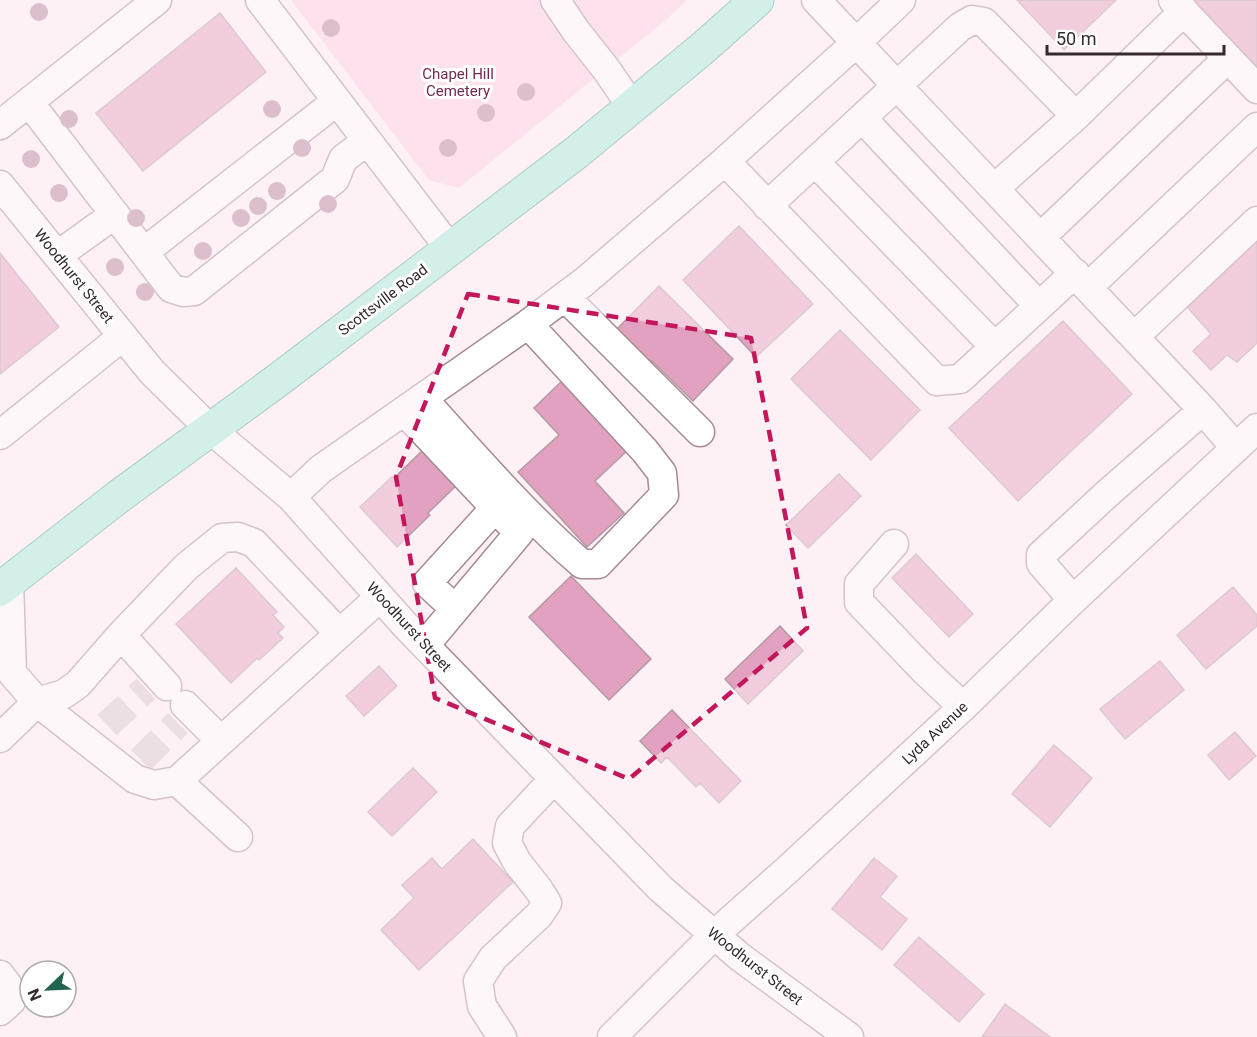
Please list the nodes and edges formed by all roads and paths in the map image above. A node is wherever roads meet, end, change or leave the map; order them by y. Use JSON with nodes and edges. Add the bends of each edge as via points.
{"nodes":[{"id":1,"x":157,"y":0,"type":"edge"},
{"id":2,"x":260,"y":0,"type":"edge"},
{"id":3,"x":555,"y":0,"type":"edge"},
{"id":4,"x":757,"y":0,"type":"edge"},
{"id":5,"x":816,"y":0,"type":"edge"},
{"id":6,"x":901,"y":0,"type":"edge"},
{"id":7,"x":1178,"y":6,"type":"edge"},
{"id":8,"x":857,"y":42,"type":"junction"},
{"id":9,"x":1228,"y":58,"type":"junction"},
{"id":10,"x":898,"y":85,"type":"junction"},
{"id":11,"x":1257,"y":89,"type":"edge"},
{"id":12,"x":338,"y":101,"type":"junction"},
{"id":13,"x":29,"y":102,"type":"junction"},
{"id":14,"x":632,"y":107,"type":"junction"},
{"id":15,"x":1076,"y":116,"type":"junction"},
{"id":16,"x":862,"y":118,"type":"junction"},
{"id":17,"x":0,"y":125,"type":"edge"},
{"id":18,"x":1257,"y":127,"type":"edge"},
{"id":19,"x":368,"y":141,"type":"junction"},
{"id":20,"x":724,"y":161,"type":"junction"},
{"id":21,"x":815,"y":162,"type":"junction"},
{"id":22,"x":0,"y":185,"type":"edge"},
{"id":23,"x":995,"y":188,"type":"junction"},
{"id":24,"x":767,"y":206,"type":"junction"},
{"id":25,"x":115,"y":214,"type":"junction"},
{"id":26,"x":1257,"y":221,"type":"edge"},
{"id":27,"x":1041,"y":237,"type":"junction"},
{"id":28,"x":450,"y":249,"type":"junction"},
{"id":29,"x":144,"y":252,"type":"junction"},
{"id":30,"x":58,"y":255,"type":"junction"},
{"id":31,"x":1081,"y":280,"type":"junction"},
{"id":32,"x":565,"y":297,"type":"junction"},
{"id":33,"x":1039,"y":306,"type":"junction"},
{"id":34,"x":528,"y":324,"type":"junction"},
{"id":35,"x":123,"y":336,"type":"junction"},
{"id":36,"x":1134,"y":337,"type":"junction"},
{"id":37,"x":996,"y":347,"type":"junction"},
{"id":38,"x":413,"y":405,"type":"junction"},
{"id":39,"x":1203,"y":410,"type":"junction"},
{"id":40,"x":1257,"y":428,"type":"edge"},
{"id":41,"x":210,"y":429,"type":"junction"},
{"id":42,"x":700,"y":432,"type":"dead end"},
{"id":43,"x":0,"y":435,"type":"edge"},
{"id":44,"x":1236,"y":448,"type":"junction"},
{"id":45,"x":291,"y":497,"type":"junction"},
{"id":46,"x":495,"y":508,"type":"junction"},
{"id":47,"x":894,"y":544,"type":"dead end"},
{"id":48,"x":5,"y":585,"type":"edge"},
{"id":49,"x":380,"y":597,"type":"junction"},
{"id":50,"x":1073,"y":600,"type":"junction"},
{"id":51,"x":455,"y":609,"type":"junction"},
{"id":52,"x":339,"y":633,"type":"junction"},
{"id":53,"x":121,"y":635,"type":"junction"},
{"id":54,"x":425,"y":645,"type":"junction"},
{"id":55,"x":6,"y":672,"type":"edge"},
{"id":56,"x":37,"y":702,"type":"junction"},
{"id":57,"x":963,"y":707,"type":"junction"},
{"id":58,"x":0,"y":738,"type":"edge"},
{"id":59,"x":221,"y":741,"type":"junction"},
{"id":60,"x":554,"y":779,"type":"junction"},
{"id":61,"x":177,"y":781,"type":"junction"},
{"id":62,"x":238,"y":837,"type":"dead end"},
{"id":63,"x":714,"y":935,"type":"junction"},
{"id":64,"x":0,"y":975,"type":"edge"},
{"id":65,"x":0,"y":1011,"type":"edge"},
{"id":66,"x":502,"y":1037,"type":"edge"},
{"id":67,"x":612,"y":1037,"type":"edge"},
{"id":68,"x":849,"y":1037,"type":"edge"}],
"edges":[{"from":1,"to":13,"type":"street"},
{"from":2,"to":12,"type":"street"},
{"from":3,"to":14,"type":"street"},
{"from":4,"to":14,"type":"main road","name":"Scottsville Road"},
{"from":5,"to":8,"type":"street"},
{"from":6,"to":8,"type":"street"},
{"from":7,"to":9,"type":"street"},
{"from":7,"to":15,"type":"street"},
{"from":8,"to":10,"type":"street"},
{"from":8,"to":20,"type":"street"},
{"from":9,"to":11,"type":"street"},
{"from":9,"to":27,"type":"street"},
{"from":10,"to":15,"type":"street","via":[[960,27],[972,20],[984,22]]},
{"from":10,"to":16,"type":"street"},
{"from":10,"to":23,"type":"street"},
{"from":12,"to":19,"type":"street"},
{"from":12,"to":29,"type":"street"},
{"from":13,"to":17,"type":"street"},
{"from":13,"to":25,"type":"street"},
{"from":14,"to":28,"type":"main road","name":"Scottsville Road"},
{"from":15,"to":23,"type":"street"},
{"from":16,"to":21,"type":"street"},
{"from":16,"to":33,"type":"street"},
{"from":18,"to":31,"type":"street"},
{"from":19,"to":28,"type":"street"},
{"from":19,"to":29,"type":"street","via":[[344,159],[335,179],[194,291],[171,288]]},
{"from":20,"to":24,"type":"street"},
{"from":20,"to":32,"type":"street"},
{"from":21,"to":24,"type":"street"},
{"from":21,"to":37,"type":"street"},
{"from":22,"to":30,"type":"street","name":"Woodhurst Street"},
{"from":23,"to":27,"type":"street"},
{"from":24,"to":37,"type":"street","via":[[937,381],[960,380]]},
{"from":25,"to":29,"type":"street"},
{"from":25,"to":30,"type":"street"},
{"from":26,"to":36,"type":"street"},
{"from":27,"to":31,"type":"street"},
{"from":28,"to":41,"type":"main road","name":"Scottsville Road"},
{"from":30,"to":35,"type":"street","name":"Woodhurst Street"},
{"from":31,"to":33,"type":"street"},
{"from":31,"to":36,"type":"street"},
{"from":32,"to":34,"type":"street"},
{"from":32,"to":42,"type":"street"},
{"from":33,"to":37,"type":"street"},
{"from":34,"to":38,"type":"street"},
{"from":34,"to":38,"type":"street","via":[[662,473],[664,495],[598,564],[582,564],[569,553]]},
{"from":35,"to":41,"type":"street","name":"Woodhurst Street","via":[[152,372]]},
{"from":35,"to":43,"type":"street"},
{"from":36,"to":39,"type":"street"},
{"from":38,"to":45,"type":"street","via":[[321,470]]},
{"from":38,"to":46,"type":"street"},
{"from":39,"to":44,"type":"street"},
{"from":39,"to":50,"type":"street","via":[[1041,555],[1041,563]]},
{"from":40,"to":44,"type":"street","name":"Lyda Avenue"},
{"from":41,"to":45,"type":"street","name":"Woodhurst Street"},
{"from":41,"to":48,"type":"main road","name":"Scottsville Road"},
{"from":44,"to":50,"type":"street","name":"Lyda Avenue"},
{"from":45,"to":49,"type":"street","name":"Woodhurst Street"},
{"from":46,"to":51,"type":"street","via":[[519,533]]},
{"from":46,"to":51,"type":"street","via":[[427,583]]},
{"from":47,"to":57,"type":"street","via":[[859,584],[859,602]]},
{"from":48,"to":55,"type":"street"},
{"from":49,"to":52,"type":"street"},
{"from":49,"to":54,"type":"street","name":"Woodhurst Street"},
{"from":50,"to":57,"type":"street","name":"Lyda Avenue"},
{"from":51,"to":54,"type":"street"},
{"from":52,"to":53,"type":"street","via":[[254,543],[238,537],[222,538],[186,567]]},
{"from":52,"to":59,"type":"street"},
{"from":53,"to":56,"type":"street","via":[[78,684],[64,694]]},
{"from":53,"to":59,"type":"street","via":[[171,699]]},
{"from":54,"to":60,"type":"street","name":"Woodhurst Street"},
{"from":55,"to":56,"type":"street"},
{"from":56,"to":58,"type":"street"},
{"from":56,"to":61,"type":"street","via":[[98,734],[135,767],[135,779],[154,785]]},
{"from":57,"to":63,"type":"street","name":"Lyda Avenue"},
{"from":59,"to":61,"type":"street"},
{"from":60,"to":63,"type":"street","name":"Woodhurst Street","via":[[661,888]]},
{"from":60,"to":66,"type":"street","via":[[510,826],[507,843],[547,903],[493,958],[478,981],[482,1006]]},
{"from":61,"to":62,"type":"street"},
{"from":63,"to":67,"type":"street","name":"Lyda Avenue"},
{"from":63,"to":68,"type":"street","name":"Woodhurst Street"},
{"from":64,"to":65,"type":"street","via":[[7,984],[10,1001]]}]}
